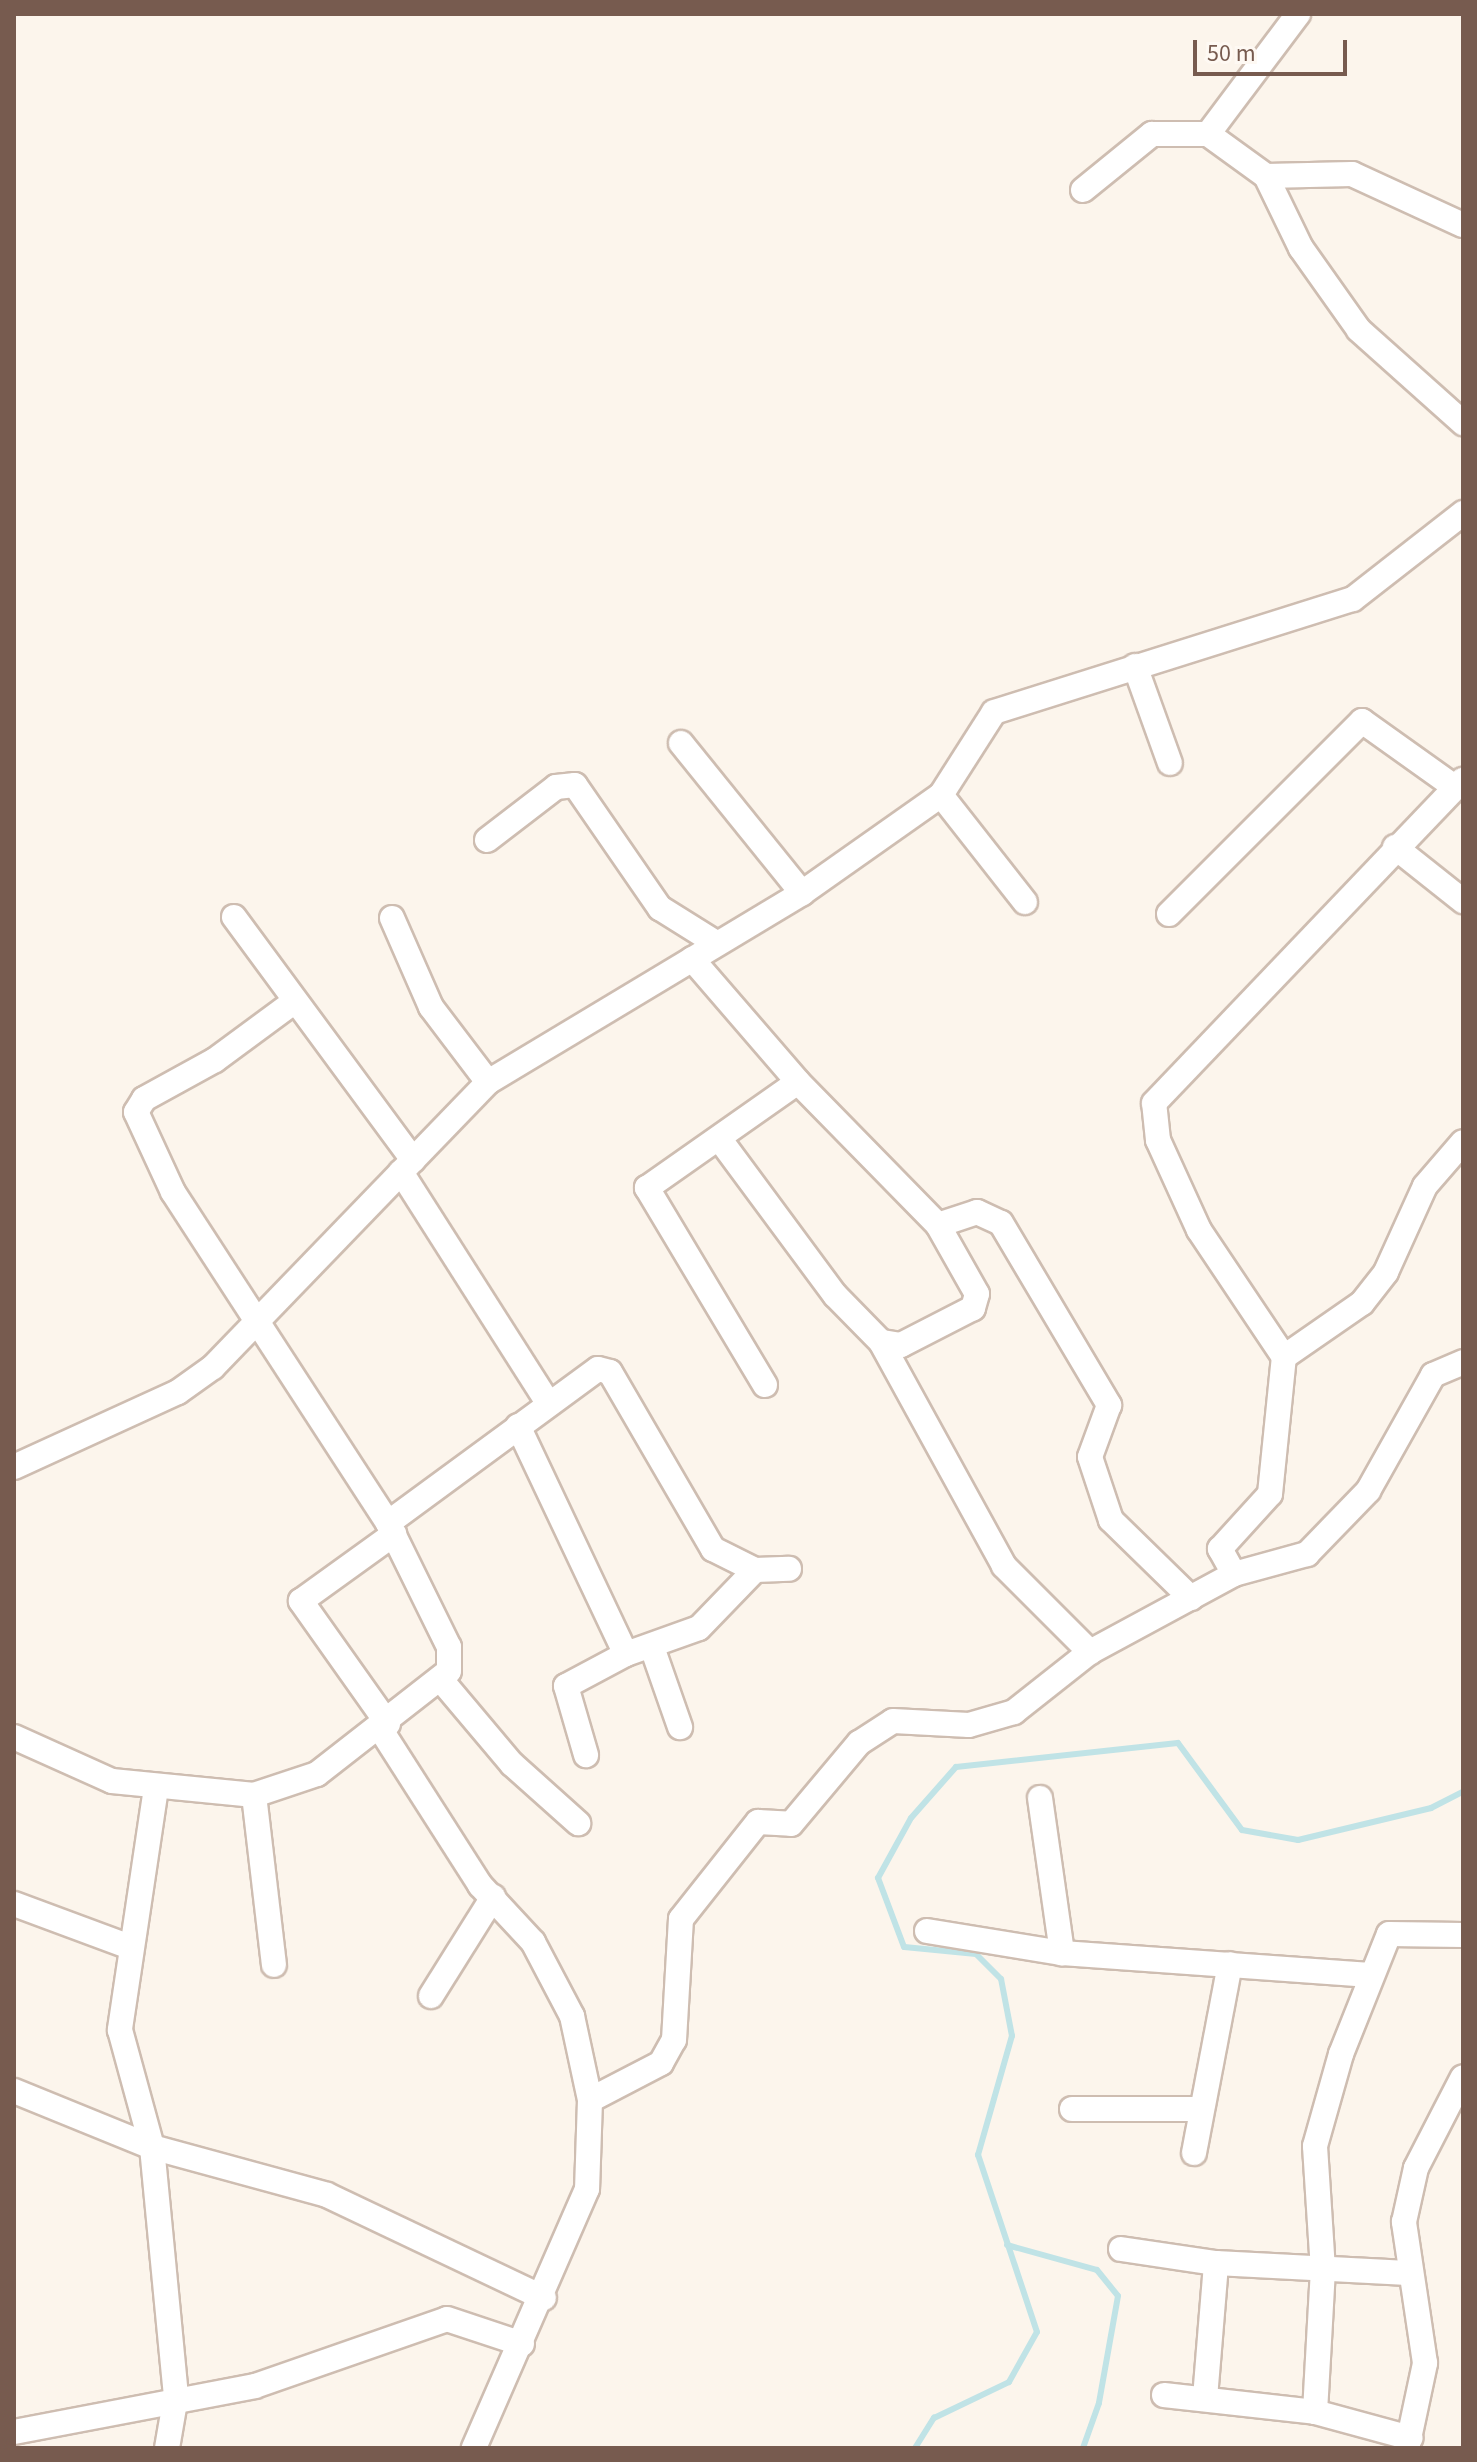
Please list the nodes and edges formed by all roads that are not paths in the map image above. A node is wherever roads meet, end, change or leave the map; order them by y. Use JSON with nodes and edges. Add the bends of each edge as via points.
{"nodes":[{"id":1,"x":1298,"y":14,"type":"edge"},
{"id":2,"x":1208,"y":134,"type":"junction"},
{"id":3,"x":1266,"y":176,"type":"junction"},
{"id":4,"x":1083,"y":190,"type":"dead end"},
{"id":5,"x":1463,"y":225,"type":"edge"},
{"id":6,"x":1463,"y":423,"type":"edge"},
{"id":7,"x":1463,"y":513,"type":"edge"},
{"id":8,"x":1135,"y":666,"type":"junction"},
{"id":9,"x":681,"y":743,"type":"dead end"},
{"id":10,"x":1170,"y":763,"type":"dead end"},
{"id":11,"x":1458,"y":783,"type":"edge"},
{"id":12,"x":941,"y":795,"type":"junction"},
{"id":13,"x":487,"y":840,"type":"dead end"},
{"id":14,"x":1395,"y":847,"type":"junction"},
{"id":15,"x":802,"y":893,"type":"junction"},
{"id":16,"x":1463,"y":901,"type":"edge"},
{"id":17,"x":1025,"y":902,"type":"dead end"},
{"id":18,"x":1169,"y":914,"type":"dead end"},
{"id":19,"x":234,"y":917,"type":"dead end"},
{"id":20,"x":392,"y":918,"type":"dead end"},
{"id":21,"x":716,"y":943,"type":"junction"},
{"id":22,"x":692,"y":959,"type":"junction"},
{"id":23,"x":295,"y":1001,"type":"junction"},
{"id":24,"x":488,"y":1082,"type":"junction"},
{"id":25,"x":798,"y":1082,"type":"junction"},
{"id":26,"x":721,"y":1141,"type":"junction"},
{"id":27,"x":1463,"y":1142,"type":"edge"},
{"id":28,"x":407,"y":1166,"type":"junction"},
{"id":29,"x":938,"y":1225,"type":"junction"},
{"id":30,"x":258,"y":1322,"type":"junction"},
{"id":31,"x":881,"y":1342,"type":"junction"},
{"id":32,"x":1284,"y":1357,"type":"junction"},
{"id":33,"x":1463,"y":1362,"type":"edge"},
{"id":34,"x":765,"y":1385,"type":"dead end"},
{"id":35,"x":547,"y":1401,"type":"junction"},
{"id":36,"x":518,"y":1426,"type":"junction"},
{"id":37,"x":14,"y":1467,"type":"edge"},
{"id":38,"x":391,"y":1528,"type":"junction"},
{"id":39,"x":789,"y":1569,"type":"dead end"},
{"id":40,"x":755,"y":1570,"type":"junction"},
{"id":41,"x":1234,"y":1574,"type":"junction"},
{"id":42,"x":1191,"y":1598,"type":"junction"},
{"id":43,"x":652,"y":1647,"type":"junction"},
{"id":44,"x":1090,"y":1652,"type":"junction"},
{"id":45,"x":626,"y":1654,"type":"junction"},
{"id":46,"x":442,"y":1681,"type":"junction"},
{"id":47,"x":384,"y":1727,"type":"junction"},
{"id":48,"x":680,"y":1727,"type":"dead end"},
{"id":49,"x":14,"y":1737,"type":"edge"},
{"id":50,"x":586,"y":1755,"type":"dead end"},
{"id":51,"x":156,"y":1788,"type":"junction"},
{"id":52,"x":254,"y":1795,"type":"junction"},
{"id":53,"x":1040,"y":1798,"type":"dead end"},
{"id":54,"x":578,"y":1823,"type":"dead end"},
{"id":55,"x":493,"y":1897,"type":"junction"},
{"id":56,"x":14,"y":1904,"type":"edge"},
{"id":57,"x":927,"y":1931,"type":"dead end"},
{"id":58,"x":1463,"y":1935,"type":"edge"},
{"id":59,"x":130,"y":1947,"type":"junction"},
{"id":60,"x":1062,"y":1953,"type":"junction"},
{"id":61,"x":1230,"y":1964,"type":"junction"},
{"id":62,"x":274,"y":1965,"type":"dead end"},
{"id":63,"x":1370,"y":1975,"type":"junction"},
{"id":64,"x":431,"y":1996,"type":"dead end"},
{"id":65,"x":1463,"y":2077,"type":"edge"},
{"id":66,"x":14,"y":2091,"type":"edge"},
{"id":67,"x":590,"y":2100,"type":"junction"},
{"id":68,"x":1072,"y":2109,"type":"dead end"},
{"id":69,"x":1198,"y":2109,"type":"junction"},
{"id":70,"x":152,"y":2147,"type":"junction"},
{"id":71,"x":1194,"y":2153,"type":"dead end"},
{"id":72,"x":1121,"y":2249,"type":"dead end"},
{"id":73,"x":1216,"y":2263,"type":"junction"},
{"id":74,"x":1323,"y":2270,"type":"junction"},
{"id":75,"x":1408,"y":2273,"type":"junction"},
{"id":76,"x":544,"y":2298,"type":"junction"},
{"id":77,"x":522,"y":2344,"type":"junction"},
{"id":78,"x":1164,"y":2395,"type":"dead end"},
{"id":79,"x":176,"y":2396,"type":"junction"},
{"id":80,"x":1205,"y":2398,"type":"junction"},
{"id":81,"x":1315,"y":2412,"type":"junction"},
{"id":82,"x":14,"y":2432,"type":"edge"},
{"id":83,"x":1409,"y":2443,"type":"edge"},
{"id":84,"x":167,"y":2448,"type":"edge"},
{"id":85,"x":474,"y":2448,"type":"edge"}],
"edges":[{"from":1,"to":2,"type":"street"},
{"from":2,"to":3,"type":"street"},
{"from":2,"to":4,"type":"street","via":[[1152,134]]},
{"from":3,"to":5,"type":"street","via":[[1352,174]]},
{"from":3,"to":6,"type":"street","via":[[1301,248],[1359,330]]},
{"from":7,"to":8,"type":"street","via":[[1353,599]]},
{"from":8,"to":10,"type":"street"},
{"from":8,"to":12,"type":"street","via":[[994,712]]},
{"from":9,"to":15,"type":"street"},
{"from":11,"to":14,"type":"street"},
{"from":11,"to":18,"type":"street","via":[[1362,721]]},
{"from":12,"to":15,"type":"street"},
{"from":12,"to":17,"type":"street"},
{"from":13,"to":21,"type":"street","via":[[556,787],[575,785],[660,908]]},
{"from":14,"to":16,"type":"street"},
{"from":14,"to":32,"type":"street","via":[[1154,1103],[1158,1140],[1199,1230]]},
{"from":15,"to":21,"type":"street"},
{"from":19,"to":23,"type":"street"},
{"from":20,"to":24,"type":"street","via":[[431,1007]]},
{"from":21,"to":22,"type":"street"},
{"from":22,"to":24,"type":"street"},
{"from":22,"to":25,"type":"street"},
{"from":23,"to":28,"type":"street"},
{"from":23,"to":30,"type":"street","via":[[136,1105],[173,1192]]},
{"from":24,"to":28,"type":"street"},
{"from":25,"to":26,"type":"street"},
{"from":25,"to":29,"type":"street"},
{"from":26,"to":31,"type":"street","via":[[835,1295]]},
{"from":26,"to":34,"type":"street","via":[[651,1182],[648,1197]]},
{"from":27,"to":32,"type":"street","via":[[1425,1186],[1386,1272],[1362,1303]]},
{"from":28,"to":30,"type":"street"},
{"from":28,"to":35,"type":"street"},
{"from":29,"to":31,"type":"street","via":[[976,1302],[901,1345]]},
{"from":29,"to":42,"type":"street","via":[[977,1212],[1001,1223],[1109,1405],[1090,1457],[1111,1520]]},
{"from":30,"to":37,"type":"street","via":[[178,1392]]},
{"from":30,"to":38,"type":"street"},
{"from":31,"to":44,"type":"street","via":[[1004,1566]]},
{"from":32,"to":41,"type":"street","via":[[1270,1494],[1220,1549]]},
{"from":33,"to":41,"type":"street","via":[[1433,1375],[1368,1491],[1331,1532],[1285,1564]]},
{"from":35,"to":36,"type":"street"},
{"from":35,"to":40,"type":"street","via":[[588,1372],[610,1372],[702,1535],[723,1556]]},
{"from":36,"to":38,"type":"street"},
{"from":36,"to":45,"type":"street"},
{"from":38,"to":46,"type":"street","via":[[449,1647]]},
{"from":38,"to":47,"type":"street","via":[[301,1601]]},
{"from":39,"to":40,"type":"street"},
{"from":40,"to":43,"type":"street","via":[[725,1610]]},
{"from":41,"to":42,"type":"street"},
{"from":42,"to":44,"type":"street"},
{"from":43,"to":45,"type":"street"},
{"from":43,"to":48,"type":"street"},
{"from":44,"to":67,"type":"street","via":[[1029,1703],[990,1721],[893,1721],[859,1743],[791,1824],[758,1822],[681,1919],[674,2040],[661,2063]]},
{"from":45,"to":50,"type":"street","via":[[566,1686]]},
{"from":46,"to":47,"type":"street"},
{"from":46,"to":54,"type":"street","via":[[512,1764]]},
{"from":47,"to":52,"type":"street","via":[[317,1774]]},
{"from":47,"to":55,"type":"street"},
{"from":49,"to":51,"type":"street","via":[[112,1781]]},
{"from":51,"to":52,"type":"street"},
{"from":51,"to":59,"type":"street"},
{"from":52,"to":62,"type":"street"},
{"from":53,"to":60,"type":"street"},
{"from":55,"to":64,"type":"street"},
{"from":55,"to":67,"type":"street","via":[[533,1942],[572,2016]]},
{"from":56,"to":59,"type":"street"},
{"from":57,"to":60,"type":"street"},
{"from":58,"to":63,"type":"street","via":[[1389,1934]]},
{"from":59,"to":70,"type":"street","via":[[120,2030]]},
{"from":60,"to":61,"type":"street"},
{"from":61,"to":63,"type":"street"},
{"from":61,"to":69,"type":"street"},
{"from":63,"to":74,"type":"street","via":[[1315,2146]]},
{"from":65,"to":75,"type":"street","via":[[1416,2168],[1404,2222]]},
{"from":66,"to":70,"type":"street"},
{"from":67,"to":76,"type":"street","via":[[587,2189]]},
{"from":68,"to":69,"type":"street"},
{"from":69,"to":71,"type":"street"},
{"from":70,"to":76,"type":"street","via":[[327,2195]]},
{"from":70,"to":79,"type":"street"},
{"from":72,"to":73,"type":"street"},
{"from":73,"to":74,"type":"street"},
{"from":73,"to":80,"type":"street"},
{"from":74,"to":75,"type":"street"},
{"from":74,"to":81,"type":"street"},
{"from":75,"to":83,"type":"street","via":[[1425,2363]]},
{"from":76,"to":77,"type":"street"},
{"from":77,"to":79,"type":"street","via":[[447,2319],[255,2386]]},
{"from":77,"to":85,"type":"street"},
{"from":78,"to":80,"type":"street"},
{"from":79,"to":82,"type":"street"},
{"from":79,"to":84,"type":"street"},
{"from":80,"to":81,"type":"street"},
{"from":81,"to":83,"type":"street"}]}
